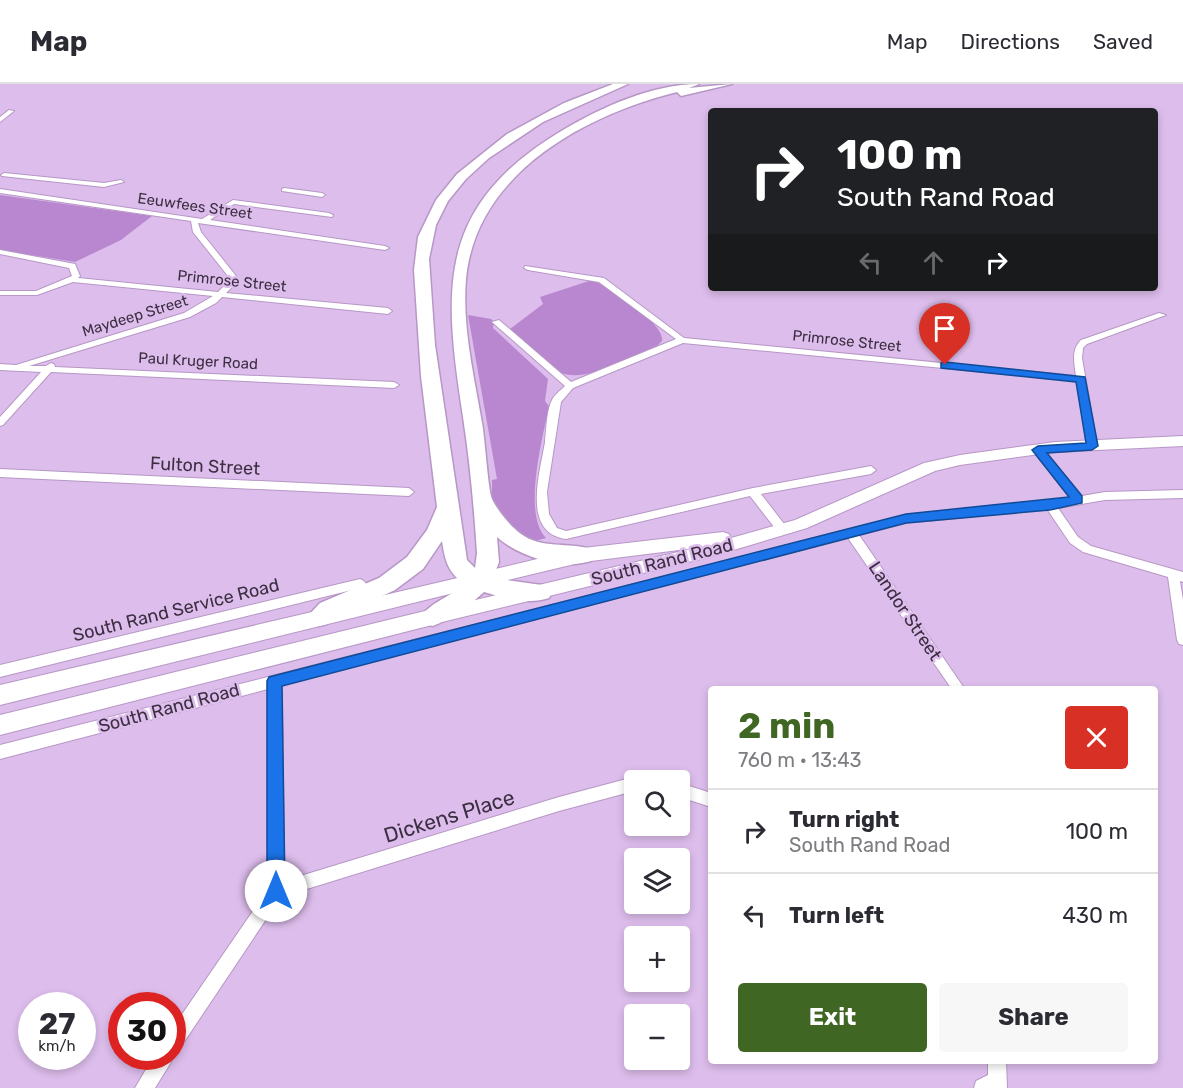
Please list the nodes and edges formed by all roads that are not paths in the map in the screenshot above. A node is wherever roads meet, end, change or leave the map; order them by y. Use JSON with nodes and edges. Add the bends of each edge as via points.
{"nodes":[{"id":1,"x":623,"y":84,"type":"edge"},
{"id":2,"x":637,"y":84,"type":"edge"},
{"id":3,"x":657,"y":84,"type":"edge"},
{"id":4,"x":694,"y":84,"type":"edge"},
{"id":5,"x":727,"y":84,"type":"edge"},
{"id":6,"x":585,"y":100,"type":"junction"},
{"id":7,"x":619,"y":108,"type":"junction"},
{"id":8,"x":11,"y":111,"type":"dead end"},
{"id":9,"x":0,"y":120,"type":"edge"},
{"id":10,"x":4,"y":175,"type":"dead end"},
{"id":11,"x":121,"y":182,"type":"dead end"},
{"id":12,"x":90,"y":184,"type":"junction"},
{"id":13,"x":470,"y":187,"type":"dead end"},
{"id":14,"x":80,"y":189,"type":"dead end"},
{"id":15,"x":284,"y":190,"type":"dead end"},
{"id":16,"x":0,"y":191,"type":"edge"},
{"id":17,"x":308,"y":193,"type":"junction"},
{"id":18,"x":69,"y":194,"type":"dead end"},
{"id":19,"x":322,"y":195,"type":"dead end"},
{"id":20,"x":58,"y":199,"type":"junction"},
{"id":21,"x":288,"y":209,"type":"junction"},
{"id":22,"x":329,"y":215,"type":"dead end"},
{"id":23,"x":194,"y":219,"type":"junction"},
{"id":24,"x":204,"y":221,"type":"junction"},
{"id":25,"x":216,"y":223,"type":"junction"},
{"id":26,"x":197,"y":232,"type":"junction"},
{"id":27,"x":439,"y":238,"type":"dead end"},
{"id":28,"x":385,"y":248,"type":"dead end"},
{"id":29,"x":0,"y":252,"type":"edge"},
{"id":30,"x":528,"y":268,"type":"dead end"},
{"id":31,"x":72,"y":280,"type":"junction"},
{"id":32,"x":423,"y":290,"type":"junction"},
{"id":33,"x":0,"y":293,"type":"edge"},
{"id":34,"x":220,"y":295,"type":"junction"},
{"id":35,"x":388,"y":311,"type":"dead end"},
{"id":36,"x":1162,"y":315,"type":"dead end"},
{"id":37,"x":496,"y":322,"type":"dead end"},
{"id":38,"x":682,"y":340,"type":"junction"},
{"id":39,"x":70,"y":350,"type":"junction"},
{"id":40,"x":0,"y":367,"type":"edge"},
{"id":41,"x":12,"y":368,"type":"junction"},
{"id":42,"x":49,"y":369,"type":"junction"},
{"id":43,"x":1081,"y":379,"type":"junction"},
{"id":44,"x":394,"y":385,"type":"dead end"},
{"id":45,"x":570,"y":386,"type":"junction"},
{"id":46,"x":0,"y":423,"type":"edge"},
{"id":47,"x":1183,"y":441,"type":"edge"},
{"id":48,"x":1092,"y":446,"type":"junction"},
{"id":49,"x":1038,"y":450,"type":"junction"},
{"id":50,"x":871,"y":470,"type":"dead end"},
{"id":51,"x":0,"y":472,"type":"edge"},
{"id":52,"x":409,"y":492,"type":"dead end"},
{"id":53,"x":753,"y":492,"type":"junction"},
{"id":54,"x":1183,"y":494,"type":"edge"},
{"id":55,"x":482,"y":497,"type":"junction"},
{"id":56,"x":1078,"y":500,"type":"junction"},
{"id":57,"x":448,"y":502,"type":"junction"},
{"id":58,"x":1050,"y":505,"type":"junction"},
{"id":59,"x":782,"y":530,"type":"junction"},
{"id":60,"x":851,"y":533,"type":"junction"},
{"id":61,"x":764,"y":534,"type":"junction"},
{"id":62,"x":583,"y":555,"type":"junction"},
{"id":63,"x":1178,"y":575,"type":"edge"},
{"id":64,"x":479,"y":580,"type":"junction"},
{"id":65,"x":360,"y":584,"type":"dead end"},
{"id":66,"x":541,"y":592,"type":"junction"},
{"id":67,"x":319,"y":617,"type":"junction"},
{"id":68,"x":433,"y":617,"type":"junction"},
{"id":69,"x":1183,"y":640,"type":"edge"},
{"id":70,"x":0,"y":671,"type":"edge"},
{"id":71,"x":274,"y":681,"type":"junction"},
{"id":72,"x":957,"y":686,"type":"edge"},
{"id":73,"x":0,"y":695,"type":"edge"},
{"id":74,"x":0,"y":725,"type":"edge"},
{"id":75,"x":0,"y":752,"type":"edge"},
{"id":76,"x":624,"y":787,"type":"edge"},
{"id":77,"x":690,"y":793,"type":"edge"},
{"id":78,"x":708,"y":799,"type":"edge"},
{"id":79,"x":276,"y":891,"type":"junction"},
{"id":80,"x":186,"y":1024,"type":"edge"},
{"id":81,"x":997,"y":1064,"type":"edge"},
{"id":82,"x":156,"y":1070,"type":"edge"},
{"id":83,"x":993,"y":1085,"type":"edge"},
{"id":84,"x":144,"y":1088,"type":"edge"}],
"edges":[{"from":1,"to":6,"type":"highway"},
{"from":2,"to":6,"type":"highway"},
{"from":3,"to":13,"type":"highway","via":[[608,99],[545,126],[502,156]]},
{"from":4,"to":7,"type":"highway"},
{"from":5,"to":7,"type":"highway"},
{"from":6,"to":32,"type":"highway","via":[[525,128],[462,177],[442,200],[422,246]]},
{"from":7,"to":55,"type":"highway","via":[[559,136],[512,171],[485,204],[466,246],[459,277],[460,326]]},
{"from":8,"to":9,"type":"street"},
{"from":10,"to":12,"type":"street"},
{"from":11,"to":12,"type":"street"},
{"from":12,"to":14,"type":"street"},
{"from":15,"to":17,"type":"street"},
{"from":16,"to":20,"type":"street","name":"Eeuwfees Street"},
{"from":17,"to":19,"type":"street"},
{"from":17,"to":21,"type":"street"},
{"from":18,"to":20,"type":"street"},
{"from":20,"to":23,"type":"street","name":"Eeuwfees Street"},
{"from":21,"to":22,"type":"street"},
{"from":21,"to":24,"type":"street","via":[[233,202]]},
{"from":23,"to":24,"type":"street","name":"Eeuwfees Street"},
{"from":23,"to":26,"type":"street"},
{"from":24,"to":25,"type":"street","name":"Eeuwfees Street"},
{"from":25,"to":26,"type":"street"},
{"from":25,"to":28,"type":"street","name":"Eeuwfees Street"},
{"from":26,"to":34,"type":"street","via":[[232,276],[231,284]]},
{"from":27,"to":32,"type":"highway"},
{"from":29,"to":31,"type":"street","via":[[72,266],[76,276]]},
{"from":30,"to":38,"type":"street","via":[[601,280]]},
{"from":31,"to":33,"type":"street","via":[[37,293]]},
{"from":31,"to":34,"type":"street","name":"Primrose Street"},
{"from":32,"to":57,"type":"highway","via":[[434,413]]},
{"from":34,"to":35,"type":"street","name":"Primrose Street"},
{"from":34,"to":39,"type":"street","name":"Maydeep Street","via":[[206,307],[187,315]]},
{"from":36,"to":43,"type":"street","via":[[1081,344]]},
{"from":37,"to":45,"type":"street"},
{"from":38,"to":43,"type":"street","name":"Primrose Street"},
{"from":38,"to":45,"type":"street","name":"Primrose Street"},
{"from":39,"to":41,"type":"street","name":"Maydeep Street"},
{"from":39,"to":42,"type":"street"},
{"from":40,"to":41,"type":"street","name":"Paul Kruger Road"},
{"from":41,"to":42,"type":"street","name":"Paul Kruger Road"},
{"from":42,"to":44,"type":"street","name":"Paul Kruger Road"},
{"from":42,"to":46,"type":"street"},
{"from":43,"to":48,"type":"street"},
{"from":45,"to":53,"type":"street","name":"Primrose Street","via":[[556,401],[542,492],[545,519],[555,533],[566,536]]},
{"from":47,"to":48,"type":"main road","name":"South Rand Road"},
{"from":48,"to":49,"type":"main road","name":"South Rand Road"},
{"from":49,"to":56,"type":"street"},
{"from":49,"to":59,"type":"main road","name":"South Rand Road","via":[[967,458],[930,467],[838,510]]},
{"from":50,"to":53,"type":"street"},
{"from":51,"to":52,"type":"street","name":"Fulton Street"},
{"from":53,"to":59,"type":"street"},
{"from":54,"to":56,"type":"street","name":"South Rand Road"},
{"from":55,"to":62,"type":"highway","via":[[496,525],[514,542],[541,552]]},
{"from":55,"to":64,"type":"highway","via":[[489,552]]},
{"from":56,"to":58,"type":"street","name":"South Rand Road"},
{"from":57,"to":64,"type":"highway","via":[[456,562]]},
{"from":57,"to":67,"type":"highway","via":[[435,539],[407,572]]},
{"from":58,"to":60,"type":"street","name":"South Rand Road","via":[[923,516]]},
{"from":58,"to":63,"type":"street","via":[[1074,540],[1087,549]]},
{"from":59,"to":61,"type":"main road","name":"South Rand Road"},
{"from":60,"to":71,"type":"street","name":"South Rand Road"},
{"from":60,"to":72,"type":"street","name":"Landor Street"},
{"from":61,"to":62,"type":"main road","name":"South Rand Road"},
{"from":61,"to":66,"type":"main road","name":"South Rand Road"},
{"from":62,"to":64,"type":"main road","name":"South Rand Road"},
{"from":63,"to":69,"type":"street"},
{"from":64,"to":66,"type":"highway","via":[[500,588]]},
{"from":64,"to":67,"type":"main road","name":"South Rand Road"},
{"from":64,"to":68,"type":"highway","via":[[463,601]]},
{"from":65,"to":70,"type":"street","name":"South Rand Service Road"},
{"from":66,"to":68,"type":"main road","name":"South Rand Road"},
{"from":67,"to":73,"type":"main road","name":"South Rand Road"},
{"from":68,"to":74,"type":"main road","name":"South Rand Road"},
{"from":71,"to":75,"type":"street","name":"South Rand Road"},
{"from":71,"to":79,"type":"street"},
{"from":76,"to":79,"type":"street","name":"Dickens Place"},
{"from":77,"to":78,"type":"street"},
{"from":79,"to":80,"type":"street"},
{"from":81,"to":83,"type":"street"},
{"from":82,"to":84,"type":"street"}]}
